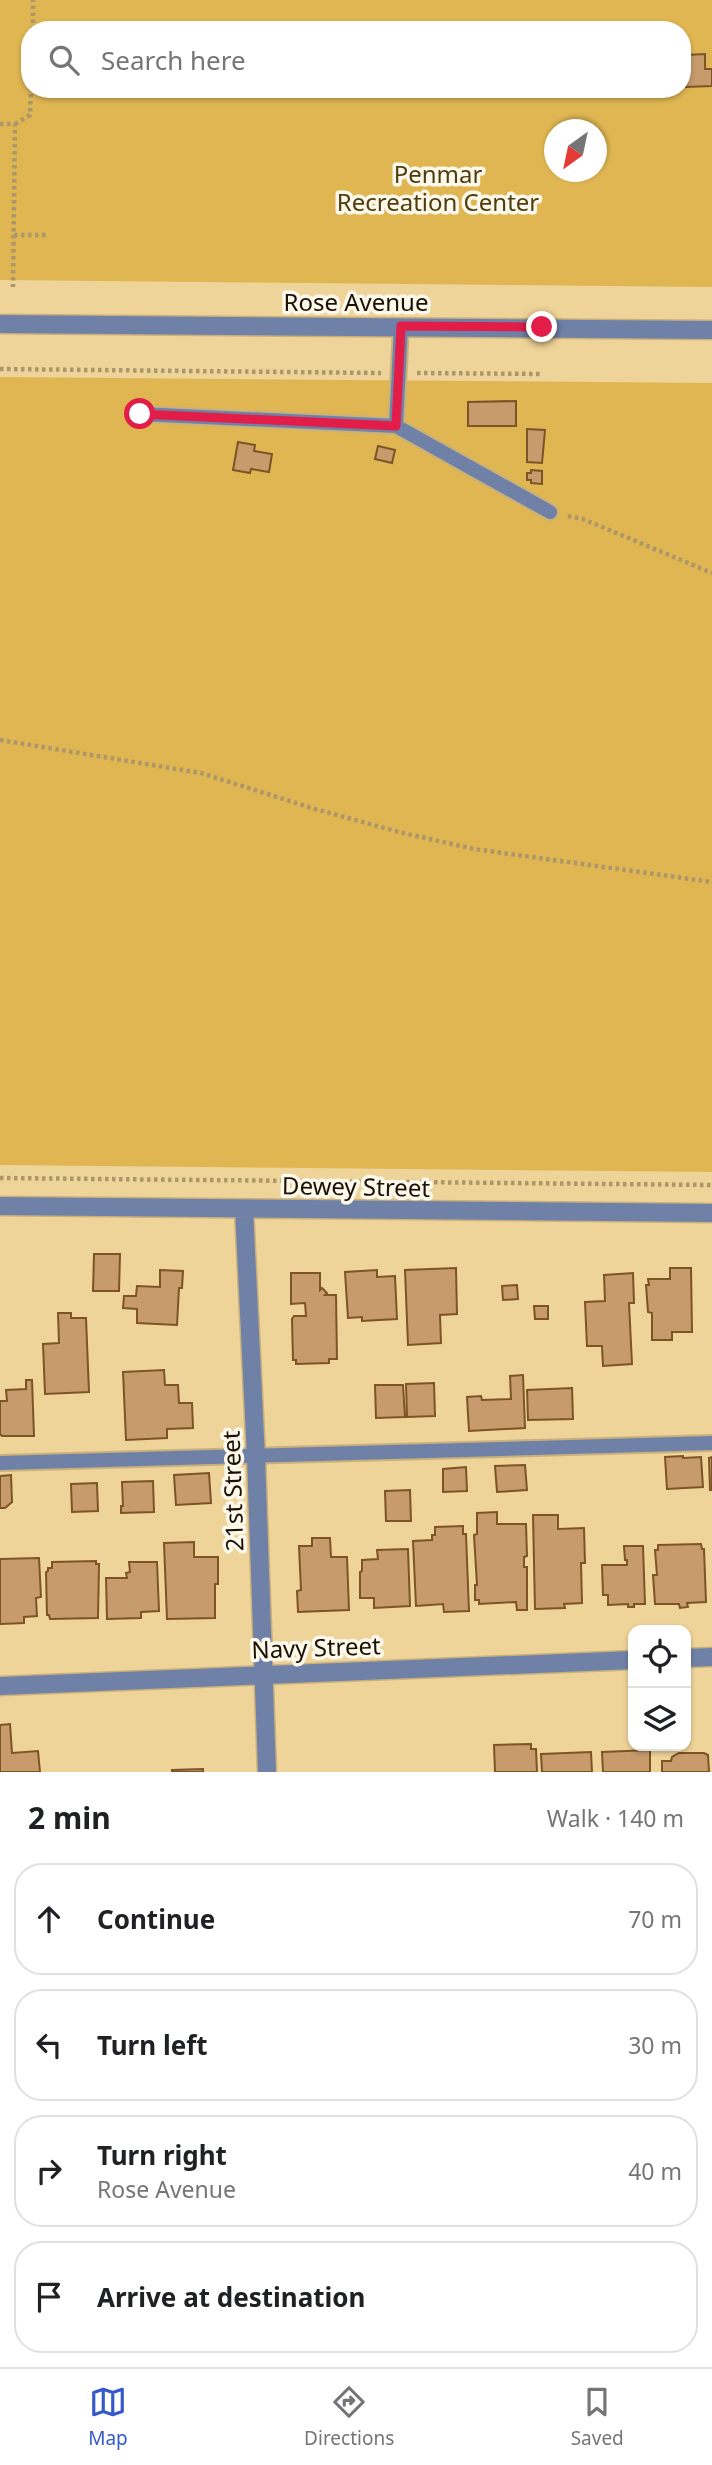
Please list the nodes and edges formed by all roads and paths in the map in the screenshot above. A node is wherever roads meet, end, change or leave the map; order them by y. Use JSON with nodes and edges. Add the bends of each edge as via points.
{"nodes":[{"id":1,"x":33,"y":0,"type":"edge"},
{"id":2,"x":33,"y":21,"type":"edge"},
{"id":3,"x":31,"y":98,"type":"edge"},
{"id":4,"x":0,"y":124,"type":"edge"},
{"id":5,"x":15,"y":124,"type":"junction"},
{"id":6,"x":8,"y":134,"type":"dead end"},
{"id":7,"x":15,"y":134,"type":"junction"},
{"id":8,"x":14,"y":235,"type":"junction"},
{"id":9,"x":48,"y":235,"type":"dead end"},
{"id":10,"x":13,"y":287,"type":"dead end"},
{"id":11,"x":0,"y":324,"type":"edge"},
{"id":12,"x":401,"y":326,"type":"junction"},
{"id":13,"x":712,"y":330,"type":"edge"},
{"id":14,"x":0,"y":369,"type":"edge"},
{"id":15,"x":399,"y":373,"type":"junction"},
{"id":16,"x":542,"y":374,"type":"dead end"},
{"id":17,"x":140,"y":414,"type":"dead end"},
{"id":18,"x":396,"y":426,"type":"junction"},
{"id":19,"x":550,"y":512,"type":"joint"},
{"id":20,"x":712,"y":573,"type":"edge"},
{"id":21,"x":0,"y":740,"type":"edge"},
{"id":22,"x":712,"y":882,"type":"edge"},
{"id":23,"x":0,"y":1178,"type":"edge"},
{"id":24,"x":712,"y":1185,"type":"edge"},
{"id":25,"x":0,"y":1206,"type":"edge"},
{"id":26,"x":244,"y":1209,"type":"junction"},
{"id":27,"x":712,"y":1213,"type":"edge"},
{"id":28,"x":712,"y":1443,"type":"edge"},
{"id":29,"x":256,"y":1457,"type":"junction"},
{"id":30,"x":0,"y":1463,"type":"edge"},
{"id":31,"x":712,"y":1657,"type":"edge"},
{"id":32,"x":691,"y":1658,"type":"edge"},
{"id":33,"x":628,"y":1660,"type":"edge"},
{"id":34,"x":263,"y":1674,"type":"junction"},
{"id":35,"x":0,"y":1686,"type":"edge"},
{"id":36,"x":267,"y":1772,"type":"edge"}],
"edges":[{"from":1,"to":2,"type":"path"},
{"from":3,"to":5,"type":"path","via":[[30,115]]},
{"from":4,"to":5,"type":"path"},
{"from":5,"to":7,"type":"path"},
{"from":6,"to":7,"type":"path"},
{"from":7,"to":8,"type":"path"},
{"from":8,"to":9,"type":"path"},
{"from":8,"to":10,"type":"path"},
{"from":11,"to":12,"type":"street","name":"Rose Avenue"},
{"from":12,"to":13,"type":"street","name":"Rose Avenue"},
{"from":12,"to":15,"type":"lane"},
{"from":14,"to":15,"type":"path"},
{"from":15,"to":16,"type":"path"},
{"from":15,"to":18,"type":"lane"},
{"from":17,"to":18,"type":"lane"},
{"from":18,"to":19,"type":"lane"},
{"from":19,"to":20,"type":"path","via":[[583,519]]},
{"from":21,"to":22,"type":"path","via":[[201,773],[315,809],[474,849]]},
{"from":23,"to":24,"type":"path"},
{"from":25,"to":26,"type":"street","name":"Dewey Street"},
{"from":26,"to":27,"type":"street","name":"Dewey Street"},
{"from":26,"to":29,"type":"street","name":"21st Street"},
{"from":28,"to":29,"type":"lane"},
{"from":29,"to":30,"type":"lane"},
{"from":29,"to":34,"type":"street","name":"21st Street"},
{"from":31,"to":32,"type":"street"},
{"from":33,"to":34,"type":"street","name":"Navy Street"},
{"from":34,"to":35,"type":"street","name":"Navy Street"},
{"from":34,"to":36,"type":"street","name":"21st Street"}]}
